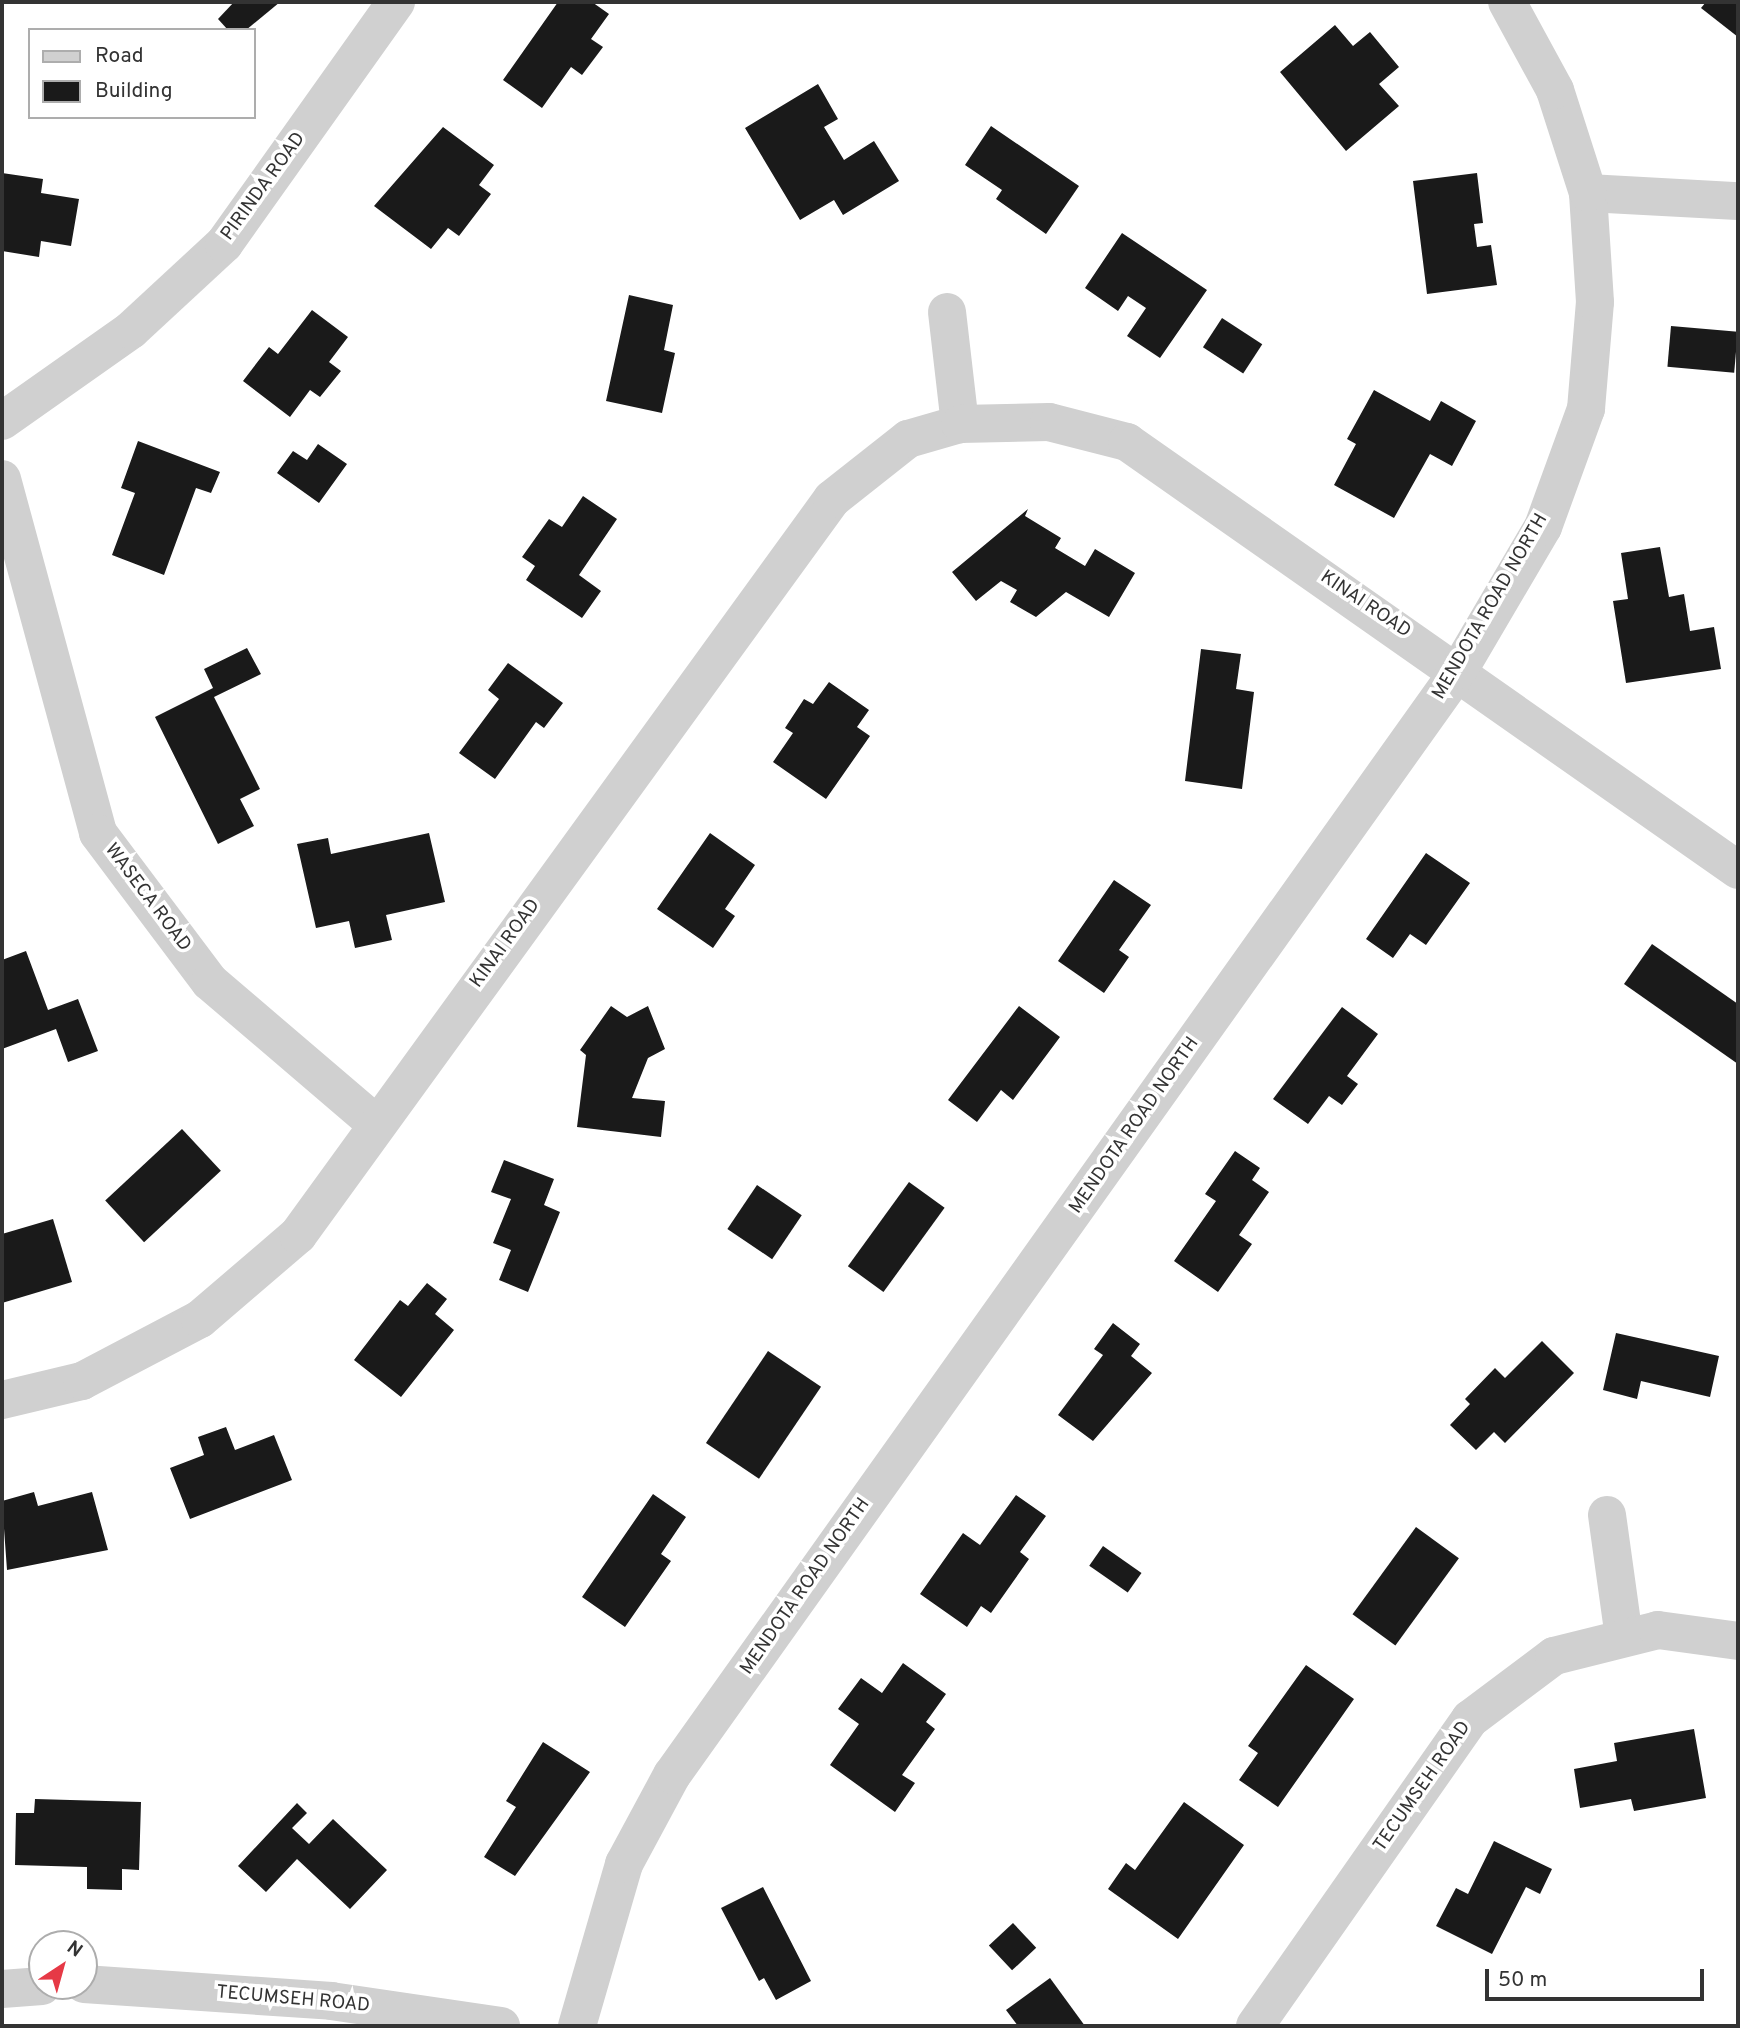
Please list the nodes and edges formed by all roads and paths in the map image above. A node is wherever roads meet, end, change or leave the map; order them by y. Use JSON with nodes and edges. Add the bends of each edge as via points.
{"nodes":[{"id":1,"x":396,"y":2,"type":"edge"},
{"id":2,"x":1507,"y":2,"type":"edge"},
{"id":3,"x":1588,"y":193,"type":"junction"},
{"id":4,"x":1738,"y":201,"type":"edge"},
{"id":5,"x":947,"y":312,"type":"dead end"},
{"id":6,"x":2,"y":421,"type":"edge"},
{"id":7,"x":960,"y":424,"type":"junction"},
{"id":8,"x":2,"y":479,"type":"edge"},
{"id":9,"x":1459,"y":670,"type":"junction"},
{"id":10,"x":1738,"y":870,"type":"edge"},
{"id":11,"x":375,"y":1123,"type":"junction"},
{"id":12,"x":2,"y":1400,"type":"edge"},
{"id":13,"x":1607,"y":1516,"type":"dead end"},
{"id":14,"x":1624,"y":1639,"type":"junction"},
{"id":15,"x":1738,"y":1641,"type":"edge"},
{"id":16,"x":98,"y":1985,"type":"edge"},
{"id":17,"x":28,"y":1987,"type":"edge"},
{"id":18,"x":2,"y":1989,"type":"edge"},
{"id":19,"x":501,"y":2026,"type":"edge"},
{"id":20,"x":577,"y":2026,"type":"edge"},
{"id":21,"x":1255,"y":2026,"type":"edge"}],
"edges":[{"from":1,"to":6,"type":"street","name":"PIRINDA ROAD","via":[[223,244],[131,330]]},
{"from":2,"to":3,"type":"street","name":"MENDOTA ROAD NORTH","via":[[1555,90]]},
{"from":3,"to":4,"type":"street"},
{"from":3,"to":9,"type":"street","name":"MENDOTA ROAD NORTH","via":[[1595,302],[1586,409],[1542,527]]},
{"from":5,"to":7,"type":"street"},
{"from":7,"to":9,"type":"street","name":"KINAI ROAD","via":[[1049,422],[1127,442]]},
{"from":7,"to":11,"type":"street","name":"KINAI ROAD","via":[[908,439],[832,499]]},
{"from":8,"to":11,"type":"street","name":"WASECA ROAD","via":[[98,833],[210,982]]},
{"from":9,"to":10,"type":"street","name":"KINAI ROAD"},
{"from":9,"to":20,"type":"street","name":"MENDOTA ROAD NORTH","via":[[672,1775],[624,1864]]},
{"from":11,"to":12,"type":"street","name":"KINAI ROAD","via":[[298,1234],[200,1319],[82,1381]]},
{"from":13,"to":14,"type":"street"},
{"from":14,"to":15,"type":"street","name":"TECUMSEH ROAD","via":[[1658,1630]]},
{"from":14,"to":21,"type":"street","name":"TECUMSEH ROAD","via":[[1554,1656],[1470,1718]]},
{"from":16,"to":19,"type":"street","name":"TECUMSEH ROAD","via":[[331,2001]]},
{"from":17,"to":18,"type":"street"}]}
